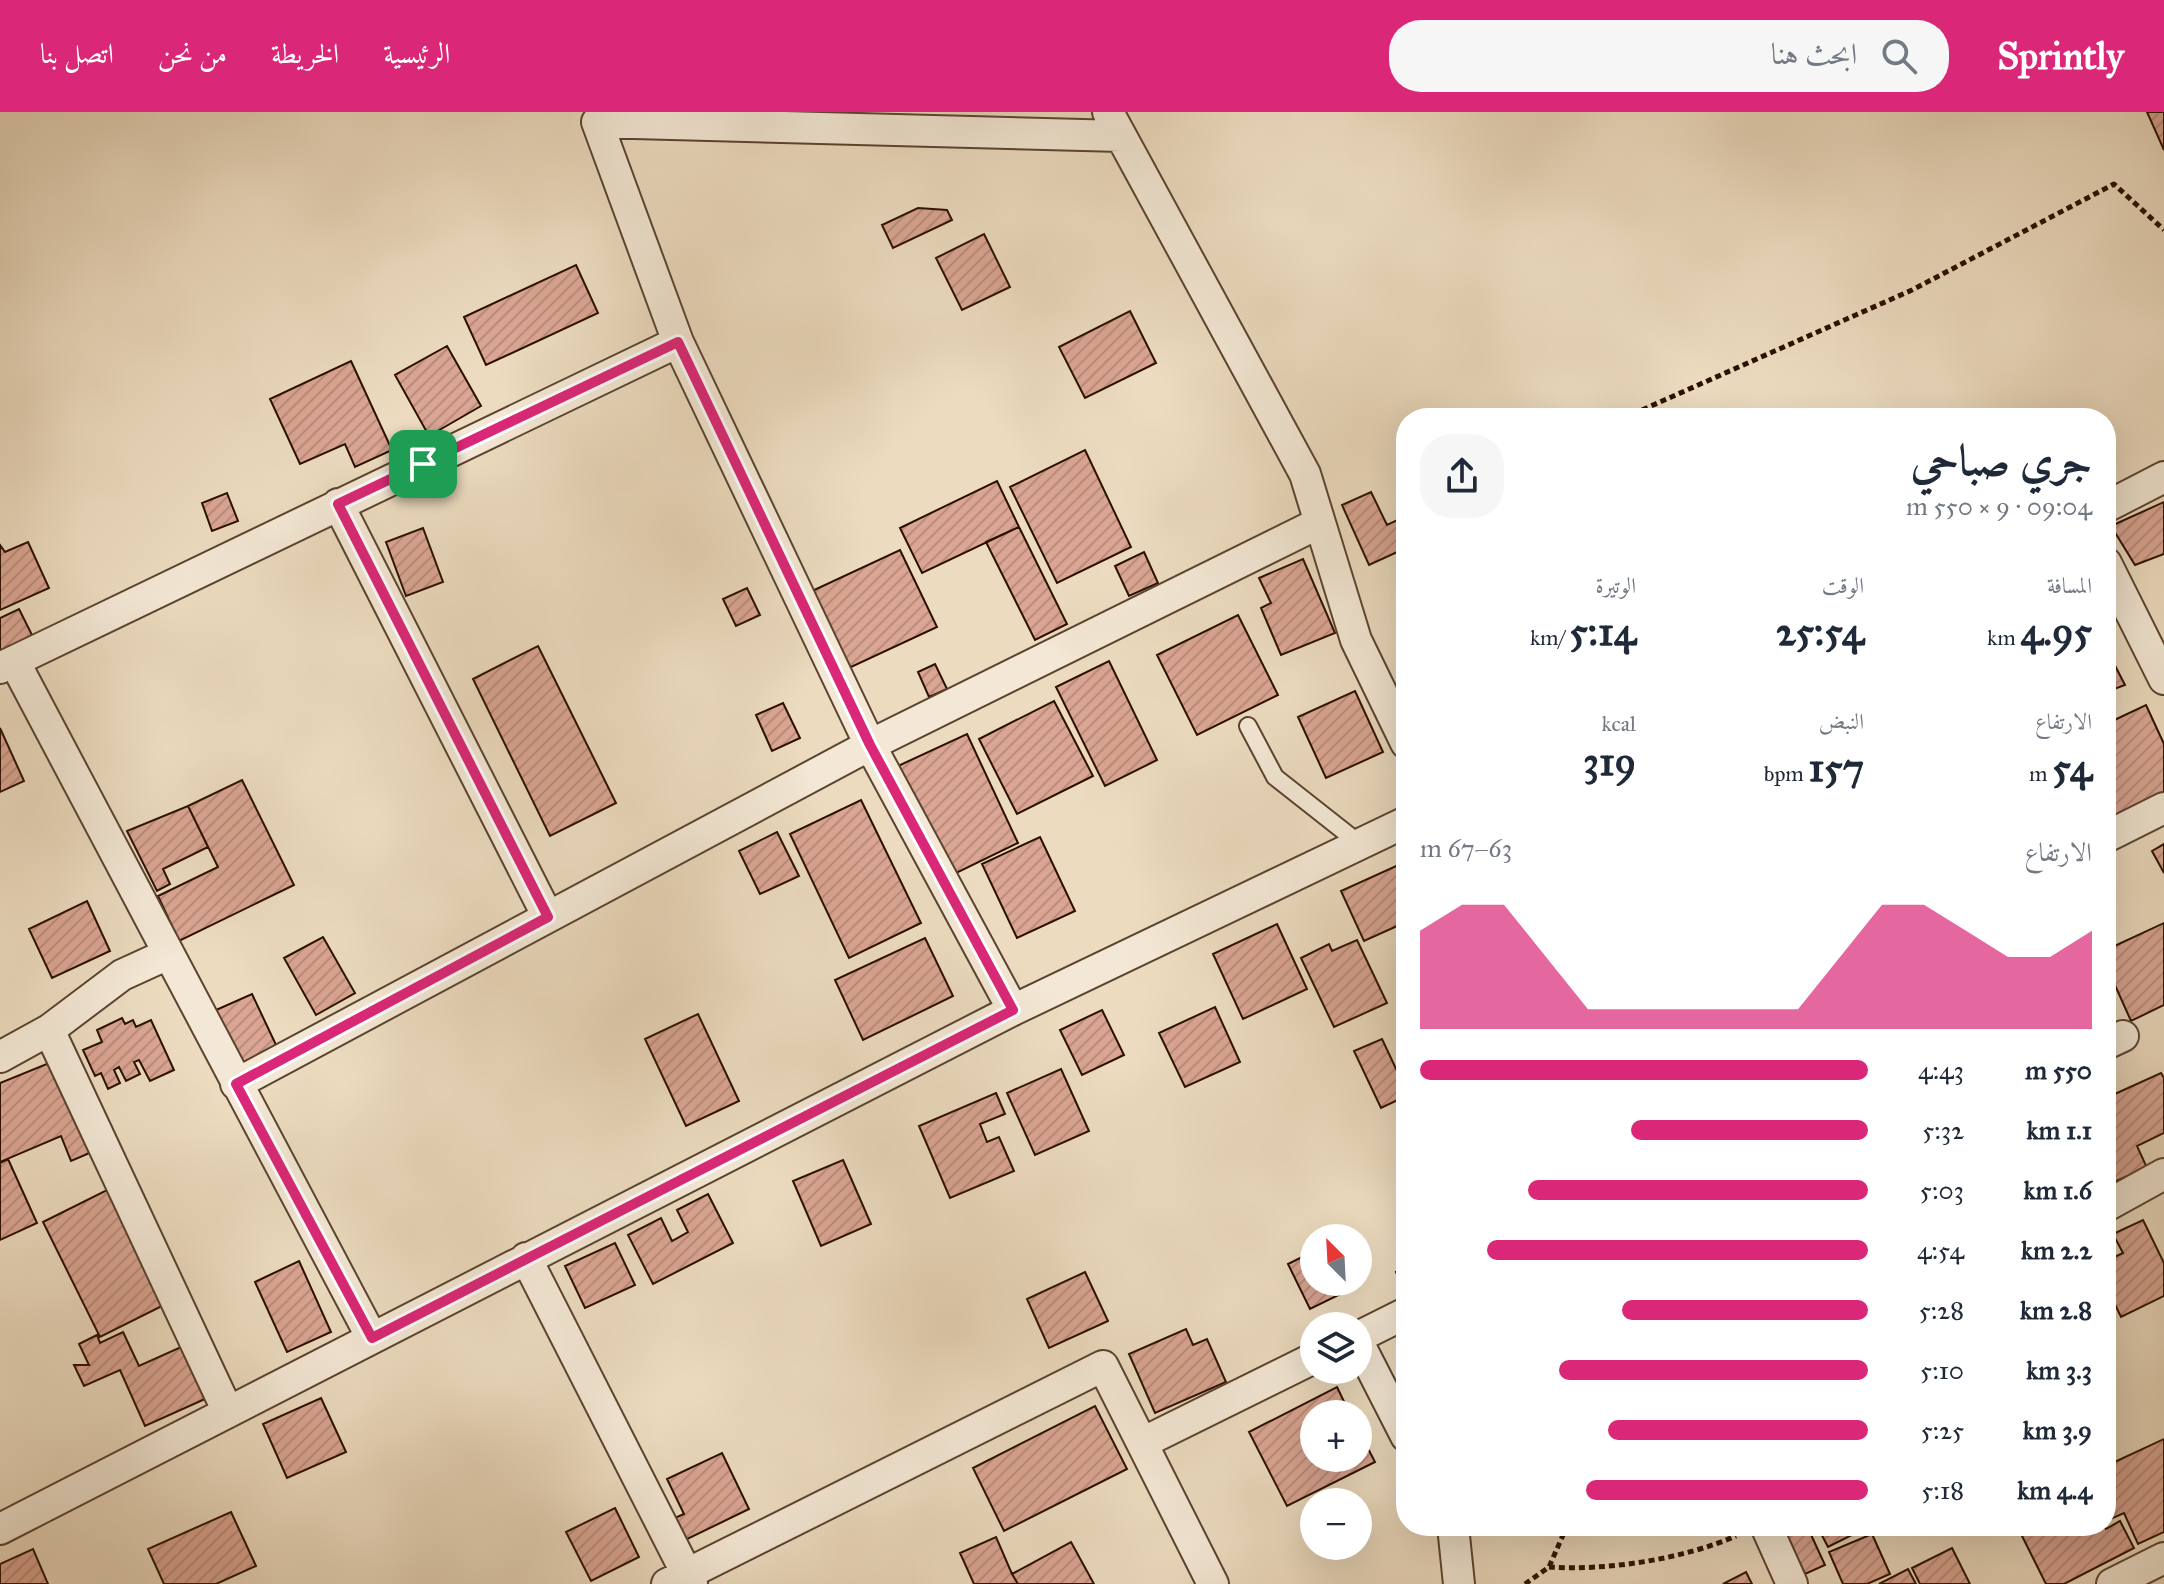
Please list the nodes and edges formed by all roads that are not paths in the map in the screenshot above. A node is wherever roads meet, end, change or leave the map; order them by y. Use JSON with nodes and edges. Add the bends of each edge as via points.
{"nodes":[{"id":1,"x":1115,"y":124,"type":"edge"},
{"id":2,"x":678,"y":342,"type":"junction"},
{"id":3,"x":2164,"y":477,"type":"edge"},
{"id":4,"x":2116,"y":502,"type":"edge"},
{"id":5,"x":338,"y":504,"type":"junction"},
{"id":6,"x":1319,"y":523,"type":"junction"},
{"id":7,"x":2116,"y":583,"type":"edge"},
{"id":8,"x":7,"y":664,"type":"edge"},
{"id":9,"x":2164,"y":679,"type":"edge"},
{"id":10,"x":1396,"y":722,"type":"edge"},
{"id":11,"x":1248,"y":726,"type":"dead end"},
{"id":12,"x":870,"y":745,"type":"junction"},
{"id":13,"x":2164,"y":808,"type":"edge"},
{"id":14,"x":1396,"y":827,"type":"edge"},
{"id":15,"x":2116,"y":832,"type":"edge"},
{"id":16,"x":1360,"y":844,"type":"junction"},
{"id":17,"x":548,"y":917,"type":"junction"},
{"id":18,"x":168,"y":954,"type":"junction"},
{"id":19,"x":1013,"y":1010,"type":"junction"},
{"id":20,"x":49,"y":1030,"type":"junction"},
{"id":21,"x":0,"y":1057,"type":"edge"},
{"id":22,"x":236,"y":1084,"type":"junction"},
{"id":23,"x":2164,"y":1174,"type":"edge"},
{"id":24,"x":2116,"y":1200,"type":"edge"},
{"id":25,"x":526,"y":1258,"type":"junction"},
{"id":26,"x":1396,"y":1318,"type":"edge"},
{"id":27,"x":1372,"y":1331,"type":"edge"},
{"id":28,"x":372,"y":1338,"type":"junction"},
{"id":29,"x":1300,"y":1365,"type":"edge"},
{"id":30,"x":1372,"y":1367,"type":"edge"},
{"id":31,"x":228,"y":1412,"type":"junction"},
{"id":32,"x":1396,"y":1416,"type":"edge"},
{"id":33,"x":1142,"y":1443,"type":"junction"},
{"id":34,"x":0,"y":1529,"type":"edge"},
{"id":35,"x":1454,"y":1536,"type":"edge"},
{"id":36,"x":1763,"y":1536,"type":"edge"},
{"id":37,"x":2164,"y":1558,"type":"edge"},
{"id":38,"x":682,"y":1581,"type":"edge"},
{"id":39,"x":2117,"y":1583,"type":"edge"},
{"id":40,"x":1213,"y":1584,"type":"edge"},
{"id":41,"x":1459,"y":1584,"type":"edge"},
{"id":42,"x":1792,"y":1584,"type":"edge"}],
"edges":[{"from":1,"to":2,"type":"street","via":[[597,122]]},
{"from":1,"to":6,"type":"street","via":[[1305,474]]},
{"from":2,"to":5,"type":"street"},
{"from":2,"to":12,"type":"street"},
{"from":3,"to":4,"type":"street"},
{"from":5,"to":8,"type":"street"},
{"from":5,"to":17,"type":"street"},
{"from":6,"to":10,"type":"street","via":[[1356,640]]},
{"from":6,"to":12,"type":"street"},
{"from":7,"to":9,"type":"street"},
{"from":8,"to":18,"type":"street"},
{"from":11,"to":16,"type":"lane","via":[[1275,777]]},
{"from":12,"to":17,"type":"street"},
{"from":12,"to":19,"type":"street"},
{"from":13,"to":15,"type":"street"},
{"from":14,"to":16,"type":"street"},
{"from":16,"to":19,"type":"street"},
{"from":17,"to":22,"type":"street"},
{"from":18,"to":20,"type":"street","via":[[122,975]]},
{"from":18,"to":22,"type":"street"},
{"from":19,"to":25,"type":"street"},
{"from":20,"to":21,"type":"street"},
{"from":20,"to":31,"type":"street"},
{"from":22,"to":28,"type":"street"},
{"from":23,"to":24,"type":"street"},
{"from":25,"to":28,"type":"street"},
{"from":25,"to":38,"type":"street"},
{"from":26,"to":27,"type":"street"},
{"from":28,"to":31,"type":"street"},
{"from":29,"to":33,"type":"street"},
{"from":30,"to":32,"type":"street"},
{"from":31,"to":34,"type":"street"},
{"from":33,"to":38,"type":"street","via":[[1103,1366]]},
{"from":33,"to":40,"type":"street"},
{"from":35,"to":41,"type":"street"},
{"from":36,"to":42,"type":"street"},
{"from":37,"to":39,"type":"street"}]}
